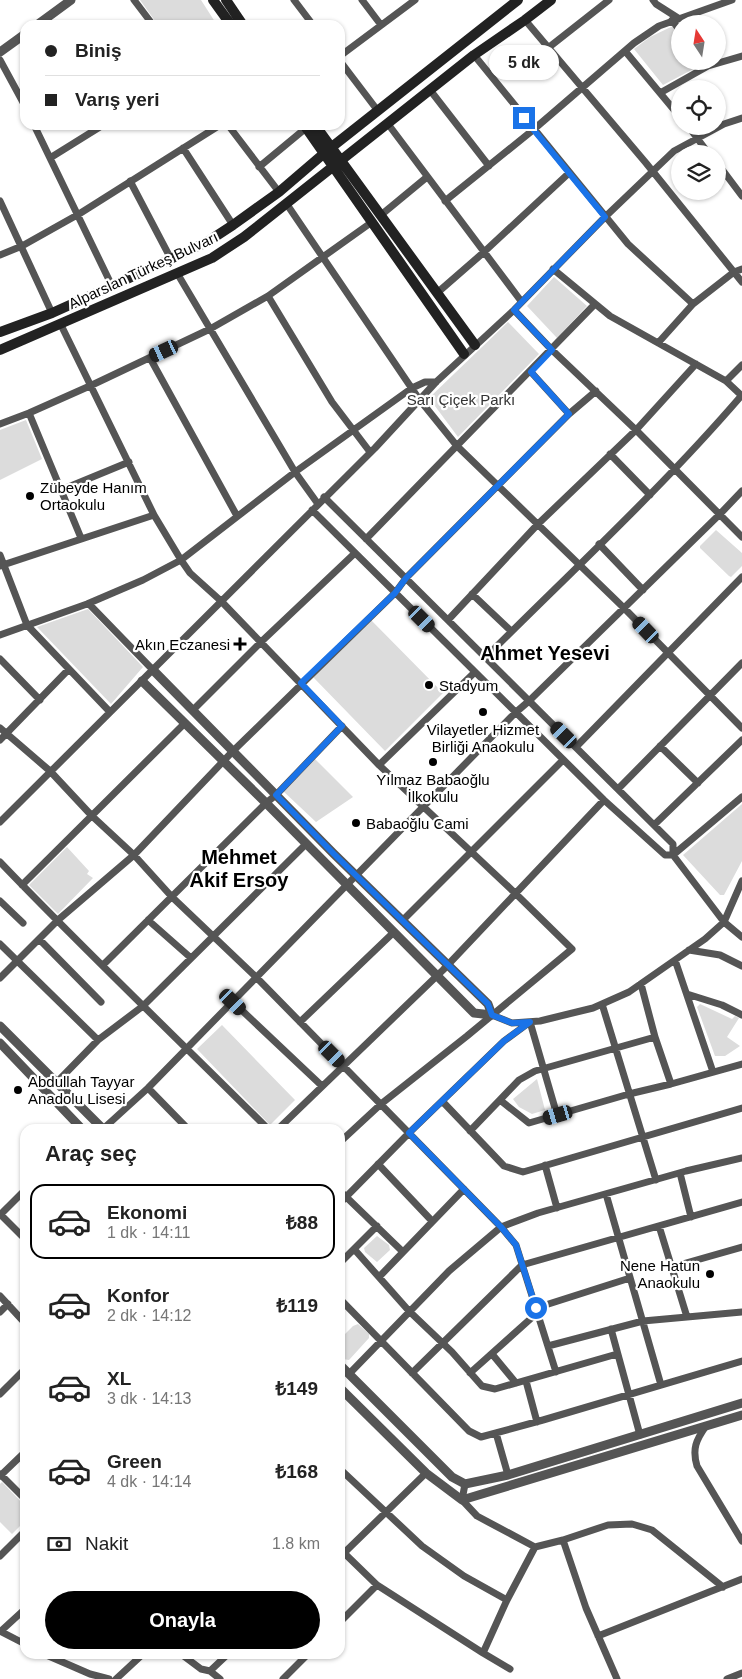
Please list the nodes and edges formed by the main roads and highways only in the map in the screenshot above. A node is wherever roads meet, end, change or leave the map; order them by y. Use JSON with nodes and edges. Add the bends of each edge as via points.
{"nodes":[{"id":1,"x":213,"y":0,"type":"edge"},
{"id":2,"x":226,"y":0,"type":"edge"},
{"id":3,"x":551,"y":0,"type":"edge"},
{"id":4,"x":512,"y":2,"type":"edge"},
{"id":5,"x":227,"y":20,"type":"edge"},
{"id":6,"x":240,"y":20,"type":"edge"},
{"id":7,"x":310,"y":130,"type":"edge"},
{"id":8,"x":313,"y":130,"type":"edge"},
{"id":9,"x":332,"y":147,"type":"junction"},
{"id":10,"x":323,"y":154,"type":"junction"},
{"id":11,"x":341,"y":160,"type":"junction"},
{"id":12,"x":332,"y":166,"type":"junction"},
{"id":13,"x":0,"y":332,"type":"edge"},
{"id":14,"x":475,"y":345,"type":"road end"},
{"id":15,"x":0,"y":350,"type":"edge"},
{"id":16,"x":464,"y":354,"type":"road end"}],
"edges":[{"from":1,"to":5,"type":"main road"},
{"from":2,"to":6,"type":"main road"},
{"from":3,"to":11,"type":"main road","name":"Alparslan Türkeş Bulvarı"},
{"from":4,"to":9,"type":"main road","name":"Alparslan Türkeş Bulvarı"},
{"from":7,"to":10,"type":"main road"},
{"from":8,"to":9,"type":"main road"},
{"from":9,"to":10,"type":"main road","name":"Alparslan Türkeş Bulvarı"},
{"from":9,"to":11,"type":"main road"},
{"from":10,"to":12,"type":"main road"},
{"from":10,"to":13,"type":"main road","name":"Alparslan Türkeş Bulvarı","via":[[279,192],[207,242],[52,314]]},
{"from":11,"to":12,"type":"main road","name":"Alparslan Türkeş Bulvarı"},
{"from":11,"to":14,"type":"main road"},
{"from":12,"to":15,"type":"main road","name":"Alparslan Türkeş Bulvarı","via":[[244,237],[212,258]]},
{"from":12,"to":16,"type":"main road"}]}
